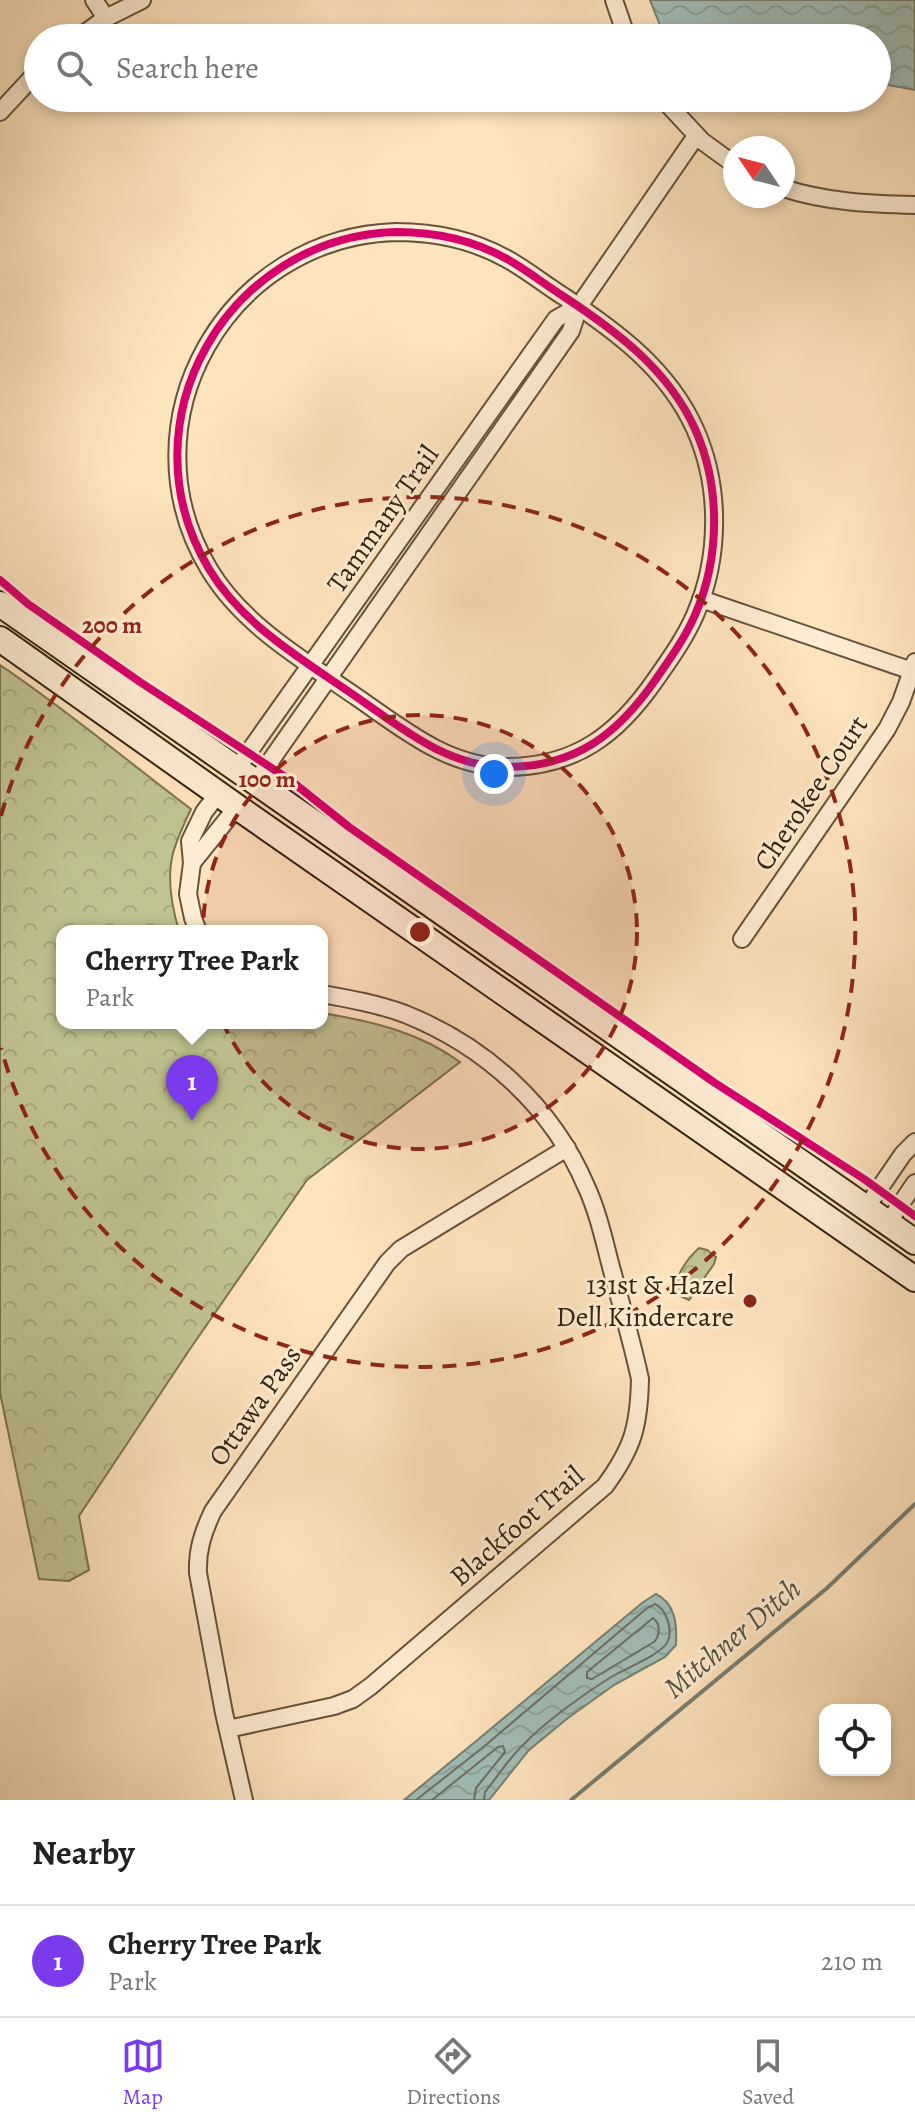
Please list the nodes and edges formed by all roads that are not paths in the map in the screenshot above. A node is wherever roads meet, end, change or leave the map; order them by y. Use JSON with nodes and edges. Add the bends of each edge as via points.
{"nodes":[{"id":1,"x":94,"y":0,"type":"edge"},
{"id":2,"x":142,"y":0,"type":"edge"},
{"id":3,"x":614,"y":0,"type":"edge"},
{"id":4,"x":106,"y":18,"type":"junction"},
{"id":5,"x":98,"y":24,"type":"edge"},
{"id":6,"x":622,"y":24,"type":"edge"},
{"id":7,"x":24,"y":86,"type":"edge"},
{"id":8,"x":0,"y":112,"type":"edge"},
{"id":9,"x":675,"y":112,"type":"edge"},
{"id":10,"x":696,"y":136,"type":"junction"},
{"id":11,"x":723,"y":156,"type":"edge"},
{"id":12,"x":795,"y":191,"type":"edge"},
{"id":13,"x":915,"y":205,"type":"edge"},
{"id":14,"x":579,"y":306,"type":"junction"},
{"id":15,"x":701,"y":599,"type":"junction"},
{"id":16,"x":0,"y":604,"type":"edge"},
{"id":17,"x":0,"y":639,"type":"edge"},
{"id":18,"x":914,"y":669,"type":"edge"},
{"id":19,"x":320,"y":671,"type":"junction"},
{"id":20,"x":246,"y":777,"type":"junction"},
{"id":21,"x":228,"y":800,"type":"junction"},
{"id":22,"x":192,"y":863,"type":"junction"},
{"id":23,"x":196,"y":925,"type":"edge"},
{"id":24,"x":742,"y":939,"type":"dead end"},
{"id":25,"x":328,"y":995,"type":"edge"},
{"id":26,"x":915,"y":1142,"type":"edge"},
{"id":27,"x":567,"y":1148,"type":"junction"},
{"id":28,"x":915,"y":1183,"type":"edge"},
{"id":29,"x":866,"y":1208,"type":"junction"},
{"id":30,"x":888,"y":1223,"type":"junction"},
{"id":31,"x":915,"y":1242,"type":"edge"},
{"id":32,"x":915,"y":1279,"type":"edge"},
{"id":33,"x":228,"y":1729,"type":"junction"},
{"id":34,"x":244,"y":1800,"type":"edge"}],
"edges":[{"from":1,"to":4,"type":"street"},
{"from":2,"to":4,"type":"street"},
{"from":3,"to":6,"type":"street"},
{"from":4,"to":5,"type":"street"},
{"from":7,"to":8,"type":"street"},
{"from":9,"to":10,"type":"street"},
{"from":10,"to":11,"type":"street"},
{"from":10,"to":14,"type":"street","name":"Tammany Trail"},
{"from":12,"to":13,"type":"street","via":[[836,201]]},
{"from":14,"to":15,"type":"street","via":[[652,365],[695,428],[714,512],[712,554]]},
{"from":14,"to":19,"type":"street","name":"Tammany Trail","via":[[556,319]]},
{"from":14,"to":19,"type":"street","via":[[482,247],[426,233],[382,232],[332,243],[287,263],[252,289],[221,323],[184,398],[177,454],[184,509],[196,545],[226,594],[259,627]]},
{"from":15,"to":18,"type":"street"},
{"from":15,"to":19,"type":"street","via":[[677,648],[626,718],[590,745],[547,763],[499,767],[450,756]]},
{"from":16,"to":20,"type":"main road"},
{"from":17,"to":21,"type":"main road"},
{"from":18,"to":24,"type":"street","name":"Cherokee Court","via":[[878,744]]},
{"from":19,"to":20,"type":"street","name":"Tammany Trail"},
{"from":19,"to":20,"type":"street","name":"Tammany Trail"},
{"from":20,"to":29,"type":"main road"},
{"from":21,"to":22,"type":"street"},
{"from":21,"to":22,"type":"street","via":[[204,812],[190,841]]},
{"from":21,"to":32,"type":"main road"},
{"from":22,"to":23,"type":"street","via":[[188,894]]},
{"from":25,"to":27,"type":"street","name":"Blackfoot Trail","via":[[405,1014],[475,1050],[543,1113]]},
{"from":26,"to":29,"type":"street"},
{"from":27,"to":33,"type":"street","name":"Ottawa Pass","via":[[401,1249],[387,1263],[213,1511],[202,1533],[198,1573]]},
{"from":27,"to":33,"type":"street","name":"Blackfoot Trail","via":[[599,1220],[640,1379],[637,1427],[618,1468],[587,1503],[353,1699]]},
{"from":28,"to":30,"type":"street"},
{"from":29,"to":30,"type":"main road"},
{"from":30,"to":31,"type":"main road"},
{"from":33,"to":34,"type":"street","name":"Ottawa Pass"}]}
